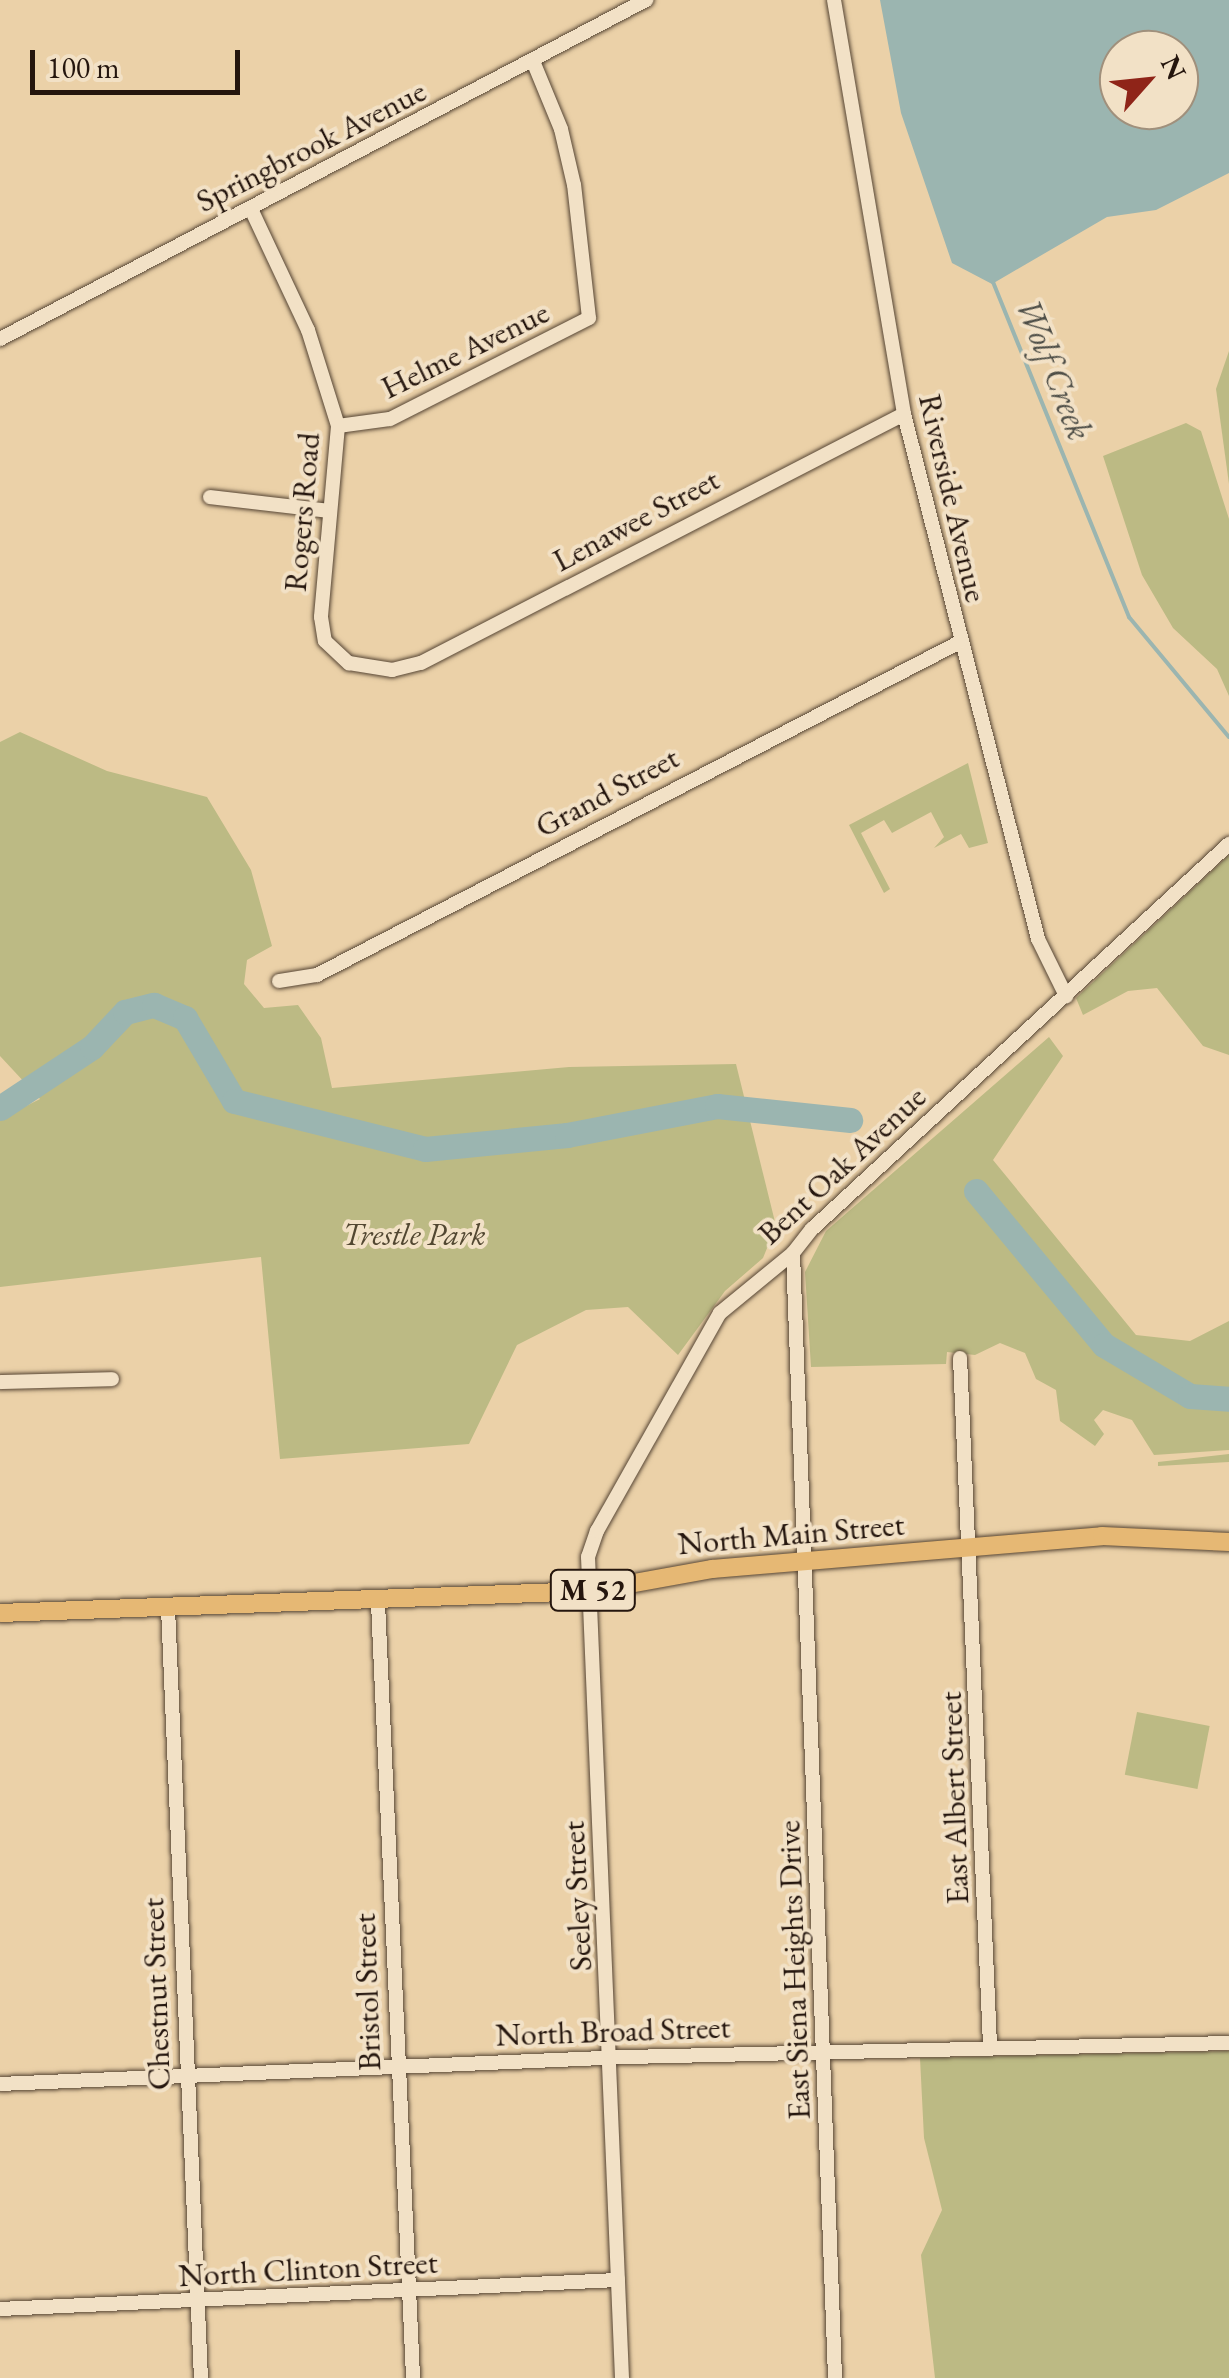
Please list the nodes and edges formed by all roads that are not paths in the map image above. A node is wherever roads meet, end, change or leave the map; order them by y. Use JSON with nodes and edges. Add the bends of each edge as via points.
{"nodes":[{"id":1,"x":646,"y":0,"type":"edge"},
{"id":2,"x":834,"y":0,"type":"edge"},
{"id":3,"x":533,"y":61,"type":"junction"},
{"id":4,"x":251,"y":208,"type":"junction"},
{"id":5,"x":0,"y":339,"type":"edge"},
{"id":6,"x":904,"y":414,"type":"junction"},
{"id":7,"x":338,"y":426,"type":"junction"},
{"id":8,"x":210,"y":497,"type":"dead end"},
{"id":9,"x":329,"y":511,"type":"junction"},
{"id":10,"x":958,"y":644,"type":"junction"},
{"id":11,"x":392,"y":670,"type":"joint"},
{"id":12,"x":1229,"y":844,"type":"edge"},
{"id":13,"x":279,"y":981,"type":"dead end"},
{"id":14,"x":1066,"y":996,"type":"junction"},
{"id":15,"x":794,"y":1253,"type":"junction"},
{"id":16,"x":960,"y":1358,"type":"dead end"},
{"id":17,"x":112,"y":1380,"type":"dead end"},
{"id":18,"x":0,"y":1382,"type":"edge"},
{"id":19,"x":1229,"y":1542,"type":"edge"},
{"id":20,"x":969,"y":1548,"type":"junction"},
{"id":21,"x":803,"y":1560,"type":"junction"},
{"id":22,"x":590,"y":1591,"type":"junction"},
{"id":23,"x":378,"y":1603,"type":"junction"},
{"id":24,"x":168,"y":1608,"type":"junction"},
{"id":25,"x":0,"y":1613,"type":"edge"},
{"id":26,"x":1229,"y":2043,"type":"edge"},
{"id":27,"x":990,"y":2046,"type":"junction"},
{"id":28,"x":826,"y":2051,"type":"junction"},
{"id":29,"x":610,"y":2058,"type":"junction"},
{"id":30,"x":397,"y":2066,"type":"junction"},
{"id":31,"x":186,"y":2078,"type":"junction"},
{"id":32,"x":0,"y":2084,"type":"edge"},
{"id":33,"x":618,"y":2280,"type":"junction"},
{"id":34,"x":409,"y":2292,"type":"junction"},
{"id":35,"x":197,"y":2304,"type":"junction"},
{"id":36,"x":0,"y":2309,"type":"edge"},
{"id":37,"x":200,"y":2378,"type":"edge"},
{"id":38,"x":413,"y":2378,"type":"edge"},
{"id":39,"x":622,"y":2378,"type":"edge"},
{"id":40,"x":834,"y":2378,"type":"edge"}],
"edges":[{"from":1,"to":3,"type":"street","name":"Springbrook Avenue"},
{"from":2,"to":6,"type":"street","name":"Riverside Avenue"},
{"from":3,"to":4,"type":"street","name":"Springbrook Avenue"},
{"from":3,"to":7,"type":"street","name":"Helme Avenue","via":[[570,170],[589,318],[390,419]]},
{"from":4,"to":5,"type":"street","name":"Springbrook Avenue"},
{"from":4,"to":7,"type":"street","name":"Rogers Road","via":[[308,330]]},
{"from":6,"to":10,"type":"street","name":"Riverside Avenue"},
{"from":6,"to":11,"type":"street","name":"Lenawee Street","via":[[421,663]]},
{"from":7,"to":9,"type":"street","name":"Rogers Road"},
{"from":8,"to":9,"type":"street"},
{"from":9,"to":11,"type":"street","name":"Rogers Road","via":[[321,580],[324,641],[349,662]]},
{"from":10,"to":13,"type":"street","name":"Grand Street","via":[[317,976]]},
{"from":10,"to":14,"type":"street","name":"Riverside Avenue","via":[[1038,939]]},
{"from":12,"to":14,"type":"street","name":"Bent Oak Avenue"},
{"from":14,"to":15,"type":"street","name":"Bent Oak Avenue"},
{"from":15,"to":21,"type":"street","name":"East Siena Heights Drive"},
{"from":15,"to":22,"type":"street","name":"Bent Oak Avenue","via":[[745,1287],[698,1344],[598,1531],[588,1557]]},
{"from":16,"to":20,"type":"street","name":"East Albert Street"},
{"from":17,"to":18,"type":"street"},
{"from":19,"to":20,"type":"main road","name":"North Main Street","number":"M 52","via":[[1102,1536]]},
{"from":20,"to":21,"type":"main road","name":"North Main Street","number":"M 52"},
{"from":20,"to":27,"type":"street","name":"East Albert Street"},
{"from":21,"to":22,"type":"main road","name":"North Main Street","number":"M 52"},
{"from":21,"to":28,"type":"street","name":"East Siena Heights Drive"},
{"from":22,"to":23,"type":"main road","name":"North Main Street","number":"M 52"},
{"from":22,"to":29,"type":"street","name":"Seeley Street"},
{"from":23,"to":24,"type":"main road","name":"North Main Street","number":"M 52"},
{"from":23,"to":30,"type":"street","name":"Bristol Street"},
{"from":24,"to":25,"type":"main road","name":"North Main Street","number":"M 52"},
{"from":24,"to":31,"type":"street","name":"Chestnut Street"},
{"from":26,"to":27,"type":"street","name":"North Broad Street"},
{"from":27,"to":28,"type":"street","name":"North Broad Street"},
{"from":28,"to":29,"type":"street","name":"North Broad Street"},
{"from":28,"to":40,"type":"street","name":"East Siena Heights Drive"},
{"from":29,"to":30,"type":"street","name":"North Broad Street"},
{"from":29,"to":33,"type":"street","name":"Seeley Street"},
{"from":30,"to":31,"type":"street","name":"North Broad Street"},
{"from":30,"to":34,"type":"street","name":"Bristol Street"},
{"from":31,"to":32,"type":"street","name":"North Broad Street"},
{"from":31,"to":35,"type":"street","name":"Chestnut Street"},
{"from":33,"to":34,"type":"street","name":"North Clinton Street"},
{"from":33,"to":39,"type":"street","name":"Seeley Street"},
{"from":34,"to":35,"type":"street","name":"North Clinton Street"},
{"from":34,"to":38,"type":"street","name":"Bristol Street"},
{"from":35,"to":36,"type":"street","name":"North Clinton Street"},
{"from":35,"to":37,"type":"street","name":"Chestnut Street"}]}
